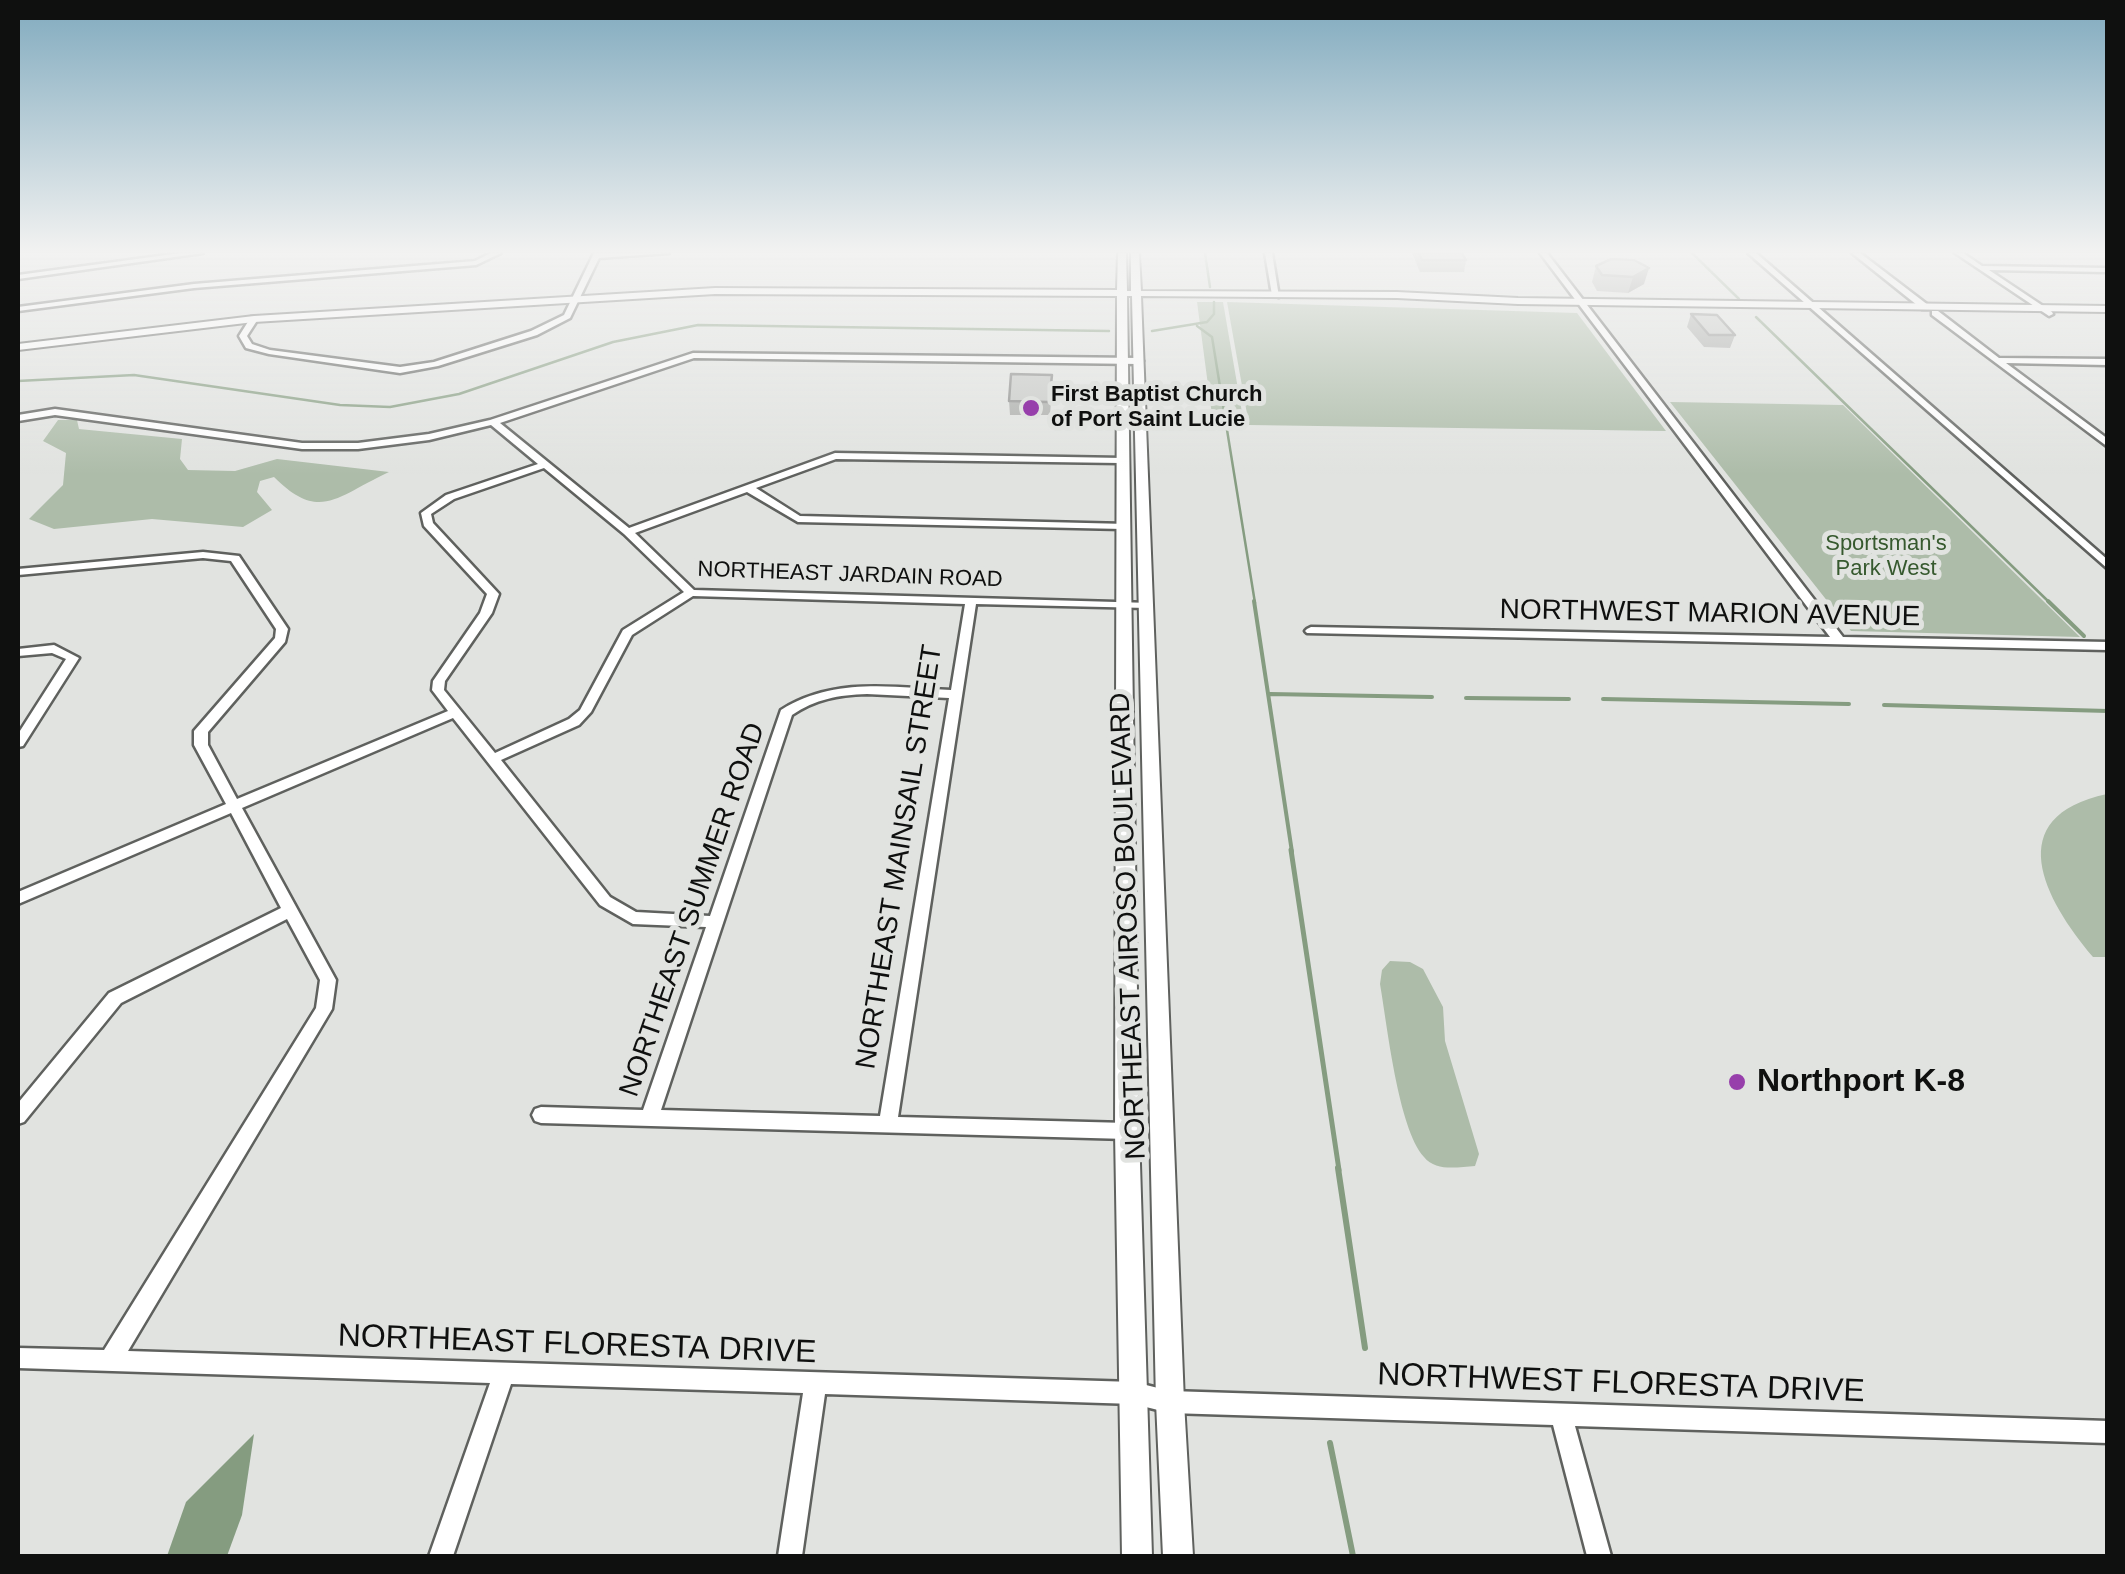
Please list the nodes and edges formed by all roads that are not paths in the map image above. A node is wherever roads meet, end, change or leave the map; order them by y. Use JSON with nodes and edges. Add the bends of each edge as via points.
{"nodes":[{"id":1,"x":185,"y":326,"type":"edge"},
{"id":2,"x":249,"y":326,"type":"edge"},
{"id":3,"x":551,"y":326,"type":"edge"},
{"id":4,"x":1130,"y":326,"type":"edge"},
{"id":5,"x":1599,"y":326,"type":"edge"},
{"id":6,"x":1835,"y":326,"type":"edge"},
{"id":7,"x":1952,"y":326,"type":"edge"},
{"id":8,"x":18,"y":347,"type":"edge"},
{"id":9,"x":1998,"y":360,"type":"junction"},
{"id":10,"x":1130,"y":361,"type":"junction"},
{"id":11,"x":2108,"y":362,"type":"edge"},
{"id":12,"x":18,"y":418,"type":"edge"},
{"id":13,"x":493,"y":422,"type":"junction"},
{"id":14,"x":2108,"y":444,"type":"edge"},
{"id":15,"x":1120,"y":460,"type":"junction"},
{"id":16,"x":544,"y":466,"type":"junction"},
{"id":17,"x":747,"y":487,"type":"junction"},
{"id":18,"x":1122,"y":526,"type":"junction"},
{"id":19,"x":628,"y":532,"type":"junction"},
{"id":20,"x":2108,"y":566,"type":"edge"},
{"id":21,"x":18,"y":572,"type":"edge"},
{"id":22,"x":691,"y":593,"type":"junction"},
{"id":23,"x":971,"y":601,"type":"junction"},
{"id":24,"x":1124,"y":604,"type":"junction"},
{"id":25,"x":1147,"y":604,"type":"junction"},
{"id":26,"x":1311,"y":631,"type":"dead end"},
{"id":27,"x":1840,"y":642,"type":"junction"},
{"id":28,"x":2108,"y":646,"type":"edge"},
{"id":29,"x":18,"y":652,"type":"edge"},
{"id":30,"x":956,"y":694,"type":"junction"},
{"id":31,"x":454,"y":714,"type":"junction"},
{"id":32,"x":18,"y":743,"type":"edge"},
{"id":33,"x":492,"y":758,"type":"junction"},
{"id":34,"x":237,"y":808,"type":"junction"},
{"id":35,"x":18,"y":898,"type":"edge"},
{"id":36,"x":291,"y":910,"type":"junction"},
{"id":37,"x":716,"y":922,"type":"junction"},
{"id":38,"x":541,"y":1115,"type":"dead end"},
{"id":39,"x":18,"y":1116,"type":"edge"},
{"id":40,"x":649,"y":1118,"type":"junction"},
{"id":41,"x":888,"y":1122,"type":"junction"},
{"id":42,"x":1127,"y":1131,"type":"junction"},
{"id":43,"x":18,"y":1358,"type":"edge"},
{"id":44,"x":109,"y":1362,"type":"junction"},
{"id":45,"x":504,"y":1374,"type":"junction"},
{"id":46,"x":815,"y":1386,"type":"junction"},
{"id":47,"x":1134,"y":1393,"type":"junction"},
{"id":48,"x":1170,"y":1402,"type":"junction"},
{"id":49,"x":1561,"y":1413,"type":"junction"},
{"id":50,"x":2108,"y":1432,"type":"edge"},
{"id":51,"x":441,"y":1556,"type":"edge"},
{"id":52,"x":790,"y":1556,"type":"edge"},
{"id":53,"x":1136,"y":1556,"type":"edge"},
{"id":54,"x":1178,"y":1556,"type":"edge"},
{"id":55,"x":1599,"y":1556,"type":"edge"}],
"edges":[{"from":1,"to":8,"type":"main road"},
{"from":2,"to":3,"type":"street","via":[[243,336],[249,346],[270,352],[414,369]]},
{"from":4,"to":10,"type":"main road","name":"NORTHEAST AIROSO BOULEVARD"},
{"from":5,"to":27,"type":"street"},
{"from":6,"to":20,"type":"street"},
{"from":7,"to":9,"type":"street"},
{"from":9,"to":11,"type":"street"},
{"from":9,"to":14,"type":"street"},
{"from":10,"to":13,"type":"street","via":[[693,355]]},
{"from":10,"to":15,"type":"main road","name":"NORTHEAST AIROSO BOULEVARD"},
{"from":10,"to":25,"type":"main road","name":"NORTHEAST AIROSO BOULEVARD"},
{"from":12,"to":13,"type":"street","via":[[56,412],[321,446],[429,437]]},
{"from":13,"to":16,"type":"street","name":"NORTHEAST JARDAIN ROAD"},
{"from":15,"to":17,"type":"street","via":[[842,455]]},
{"from":15,"to":18,"type":"main road","name":"NORTHEAST AIROSO BOULEVARD"},
{"from":16,"to":19,"type":"street","name":"NORTHEAST JARDAIN ROAD"},
{"from":16,"to":31,"type":"street","via":[[450,496],[426,512],[428,524],[494,594],[439,681]]},
{"from":17,"to":18,"type":"street","via":[[798,520]]},
{"from":17,"to":19,"type":"street"},
{"from":18,"to":24,"type":"main road","name":"NORTHEAST AIROSO BOULEVARD"},
{"from":19,"to":22,"type":"street","name":"NORTHEAST JARDAIN ROAD"},
{"from":21,"to":34,"type":"street","via":[[234,558],[282,630],[281,640],[201,731],[201,745]]},
{"from":22,"to":23,"type":"street","name":"NORTHEAST JARDAIN ROAD"},
{"from":22,"to":33,"type":"street","via":[[628,634],[574,722]]},
{"from":23,"to":24,"type":"street","name":"NORTHEAST JARDAIN ROAD"},
{"from":23,"to":30,"type":"street","name":"NORTHEAST MAINSAIL STREET"},
{"from":24,"to":25,"type":"street","name":"NORTHEAST JARDAIN ROAD"},
{"from":24,"to":42,"type":"main road","name":"NORTHEAST AIROSO BOULEVARD"},
{"from":25,"to":48,"type":"main road","name":"NORTHEAST AIROSO BOULEVARD"},
{"from":26,"to":27,"type":"street","name":"NORTHWEST MARION AVENUE"},
{"from":27,"to":28,"type":"street","name":"NORTHWEST MARION AVENUE"},
{"from":29,"to":32,"type":"street","via":[[54,649],[73,658]]},
{"from":30,"to":37,"type":"street","name":"NORTHEAST SUMMER ROAD","via":[[827,692],[786,713]]},
{"from":30,"to":41,"type":"street","name":"NORTHEAST MAINSAIL STREET"},
{"from":31,"to":33,"type":"street"},
{"from":31,"to":34,"type":"street"},
{"from":33,"to":37,"type":"street","via":[[605,901],[633,918]]},
{"from":34,"to":35,"type":"street"},
{"from":34,"to":36,"type":"street"},
{"from":36,"to":39,"type":"street","via":[[115,998]]},
{"from":36,"to":44,"type":"street","via":[[328,980],[324,1009]]},
{"from":37,"to":40,"type":"street","name":"NORTHEAST SUMMER ROAD"},
{"from":38,"to":40,"type":"street"},
{"from":40,"to":41,"type":"street"},
{"from":41,"to":42,"type":"street"},
{"from":42,"to":47,"type":"main road","name":"NORTHEAST AIROSO BOULEVARD"},
{"from":43,"to":44,"type":"street","name":"NORTHEAST FLORESTA DRIVE"},
{"from":44,"to":45,"type":"street","name":"NORTHEAST FLORESTA DRIVE"},
{"from":45,"to":46,"type":"street","name":"NORTHEAST FLORESTA DRIVE"},
{"from":45,"to":51,"type":"street"},
{"from":46,"to":47,"type":"street","name":"NORTHEAST FLORESTA DRIVE"},
{"from":46,"to":52,"type":"street"},
{"from":47,"to":48,"type":"street","name":"NORTHWEST FLORESTA DRIVE"},
{"from":47,"to":53,"type":"main road","name":"NORTHEAST AIROSO BOULEVARD"},
{"from":48,"to":49,"type":"street","name":"NORTHWEST FLORESTA DRIVE"},
{"from":48,"to":54,"type":"main road","name":"NORTHEAST AIROSO BOULEVARD"},
{"from":49,"to":50,"type":"street","name":"NORTHWEST FLORESTA DRIVE"},
{"from":49,"to":55,"type":"street"}]}
